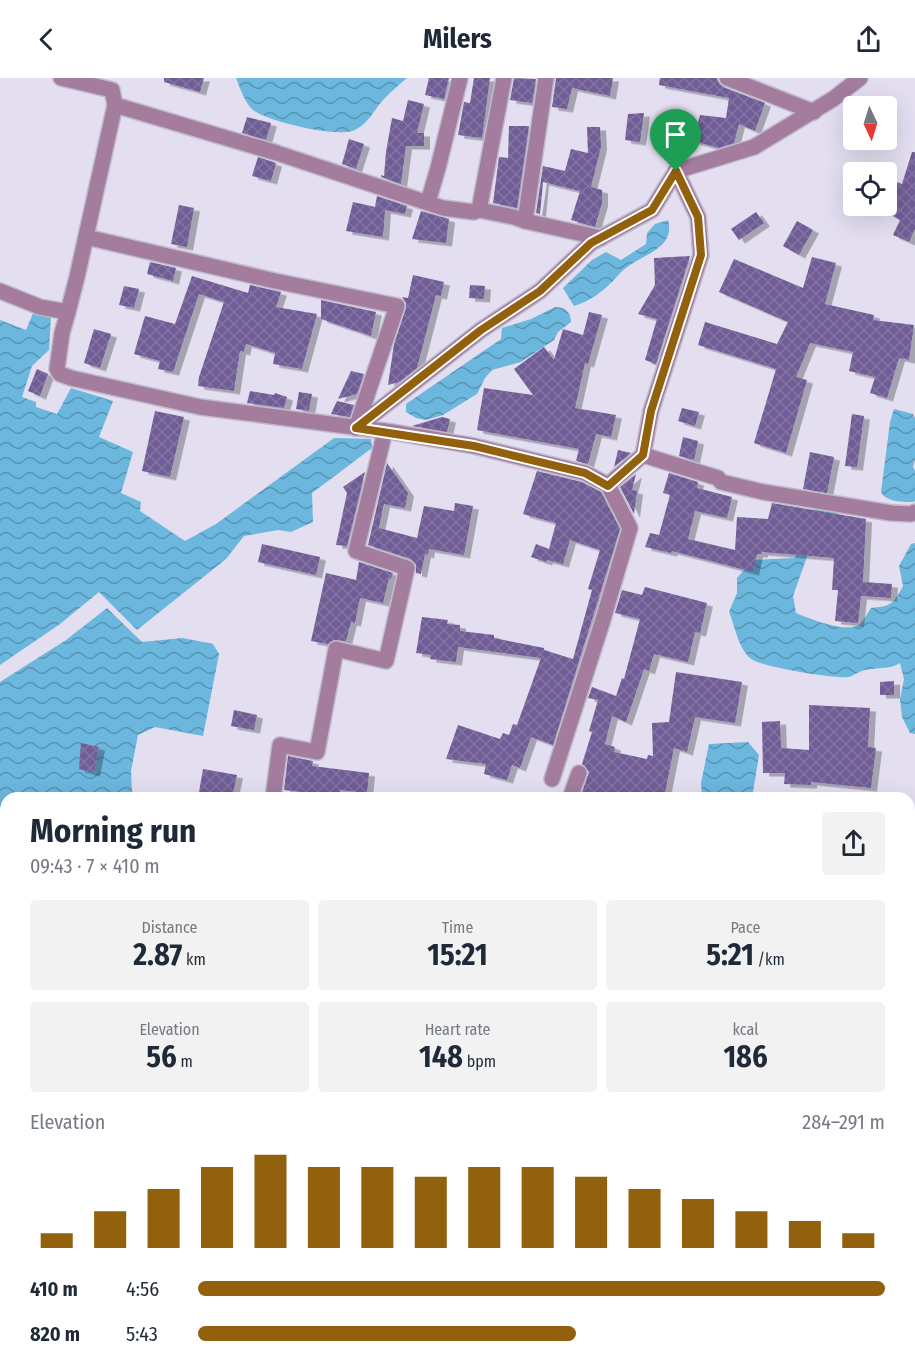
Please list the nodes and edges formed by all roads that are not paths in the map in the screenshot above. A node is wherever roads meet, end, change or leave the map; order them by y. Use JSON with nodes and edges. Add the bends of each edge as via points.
{"nodes":[{"id":1,"x":61,"y":78,"type":"edge"},
{"id":2,"x":460,"y":78,"type":"edge"},
{"id":3,"x":504,"y":78,"type":"edge"},
{"id":4,"x":546,"y":78,"type":"edge"},
{"id":5,"x":727,"y":78,"type":"edge"},
{"id":6,"x":860,"y":78,"type":"edge"},
{"id":7,"x":114,"y":105,"type":"junction"},
{"id":8,"x":814,"y":112,"type":"junction"},
{"id":9,"x":676,"y":171,"type":"junction"},
{"id":10,"x":428,"y":202,"type":"junction"},
{"id":11,"x":479,"y":210,"type":"junction"},
{"id":12,"x":525,"y":221,"type":"junction"},
{"id":13,"x":86,"y":237,"type":"junction"},
{"id":14,"x":601,"y":238,"type":"junction"},
{"id":15,"x":0,"y":291,"type":"edge"},
{"id":16,"x":68,"y":312,"type":"junction"},
{"id":17,"x":356,"y":428,"type":"junction"},
{"id":18,"x":385,"y":431,"type":"junction"},
{"id":19,"x":643,"y":455,"type":"junction"},
{"id":20,"x":608,"y":486,"type":"junction"},
{"id":21,"x":915,"y":512,"type":"edge"},
{"id":22,"x":579,"y":773,"type":"dead end"},
{"id":23,"x":552,"y":779,"type":"dead end"},
{"id":24,"x":274,"y":792,"type":"edge"},
{"id":25,"x":572,"y":792,"type":"edge"}],
"edges":[{"from":1,"to":7,"type":"street","via":[[112,90]]},
{"from":2,"to":10,"type":"street"},
{"from":3,"to":11,"type":"street"},
{"from":4,"to":12,"type":"street"},
{"from":5,"to":8,"type":"street"},
{"from":6,"to":8,"type":"street"},
{"from":7,"to":10,"type":"street"},
{"from":7,"to":13,"type":"street"},
{"from":8,"to":9,"type":"street","via":[[754,147]]},
{"from":9,"to":14,"type":"street","via":[[652,210]]},
{"from":9,"to":19,"type":"street","via":[[698,217],[701,255],[651,411]]},
{"from":10,"to":11,"type":"street","via":[[443,208]]},
{"from":11,"to":12,"type":"street"},
{"from":12,"to":14,"type":"street"},
{"from":13,"to":16,"type":"street"},
{"from":13,"to":17,"type":"street","via":[[397,306]]},
{"from":14,"to":17,"type":"street","via":[[540,291],[481,330]]},
{"from":15,"to":16,"type":"street","via":[[40,307]]},
{"from":16,"to":17,"type":"street","via":[[58,356],[60,374],[200,407]]},
{"from":17,"to":18,"type":"street"},
{"from":18,"to":20,"type":"street","via":[[474,446],[585,473]]},
{"from":18,"to":24,"type":"street","via":[[356,551],[407,568],[386,661],[336,649],[317,752],[280,745]]},
{"from":19,"to":20,"type":"street"},
{"from":19,"to":21,"type":"street","via":[[763,492],[891,513]]},
{"from":20,"to":23,"type":"street","via":[[630,528]]},
{"from":22,"to":25,"type":"street"}]}
